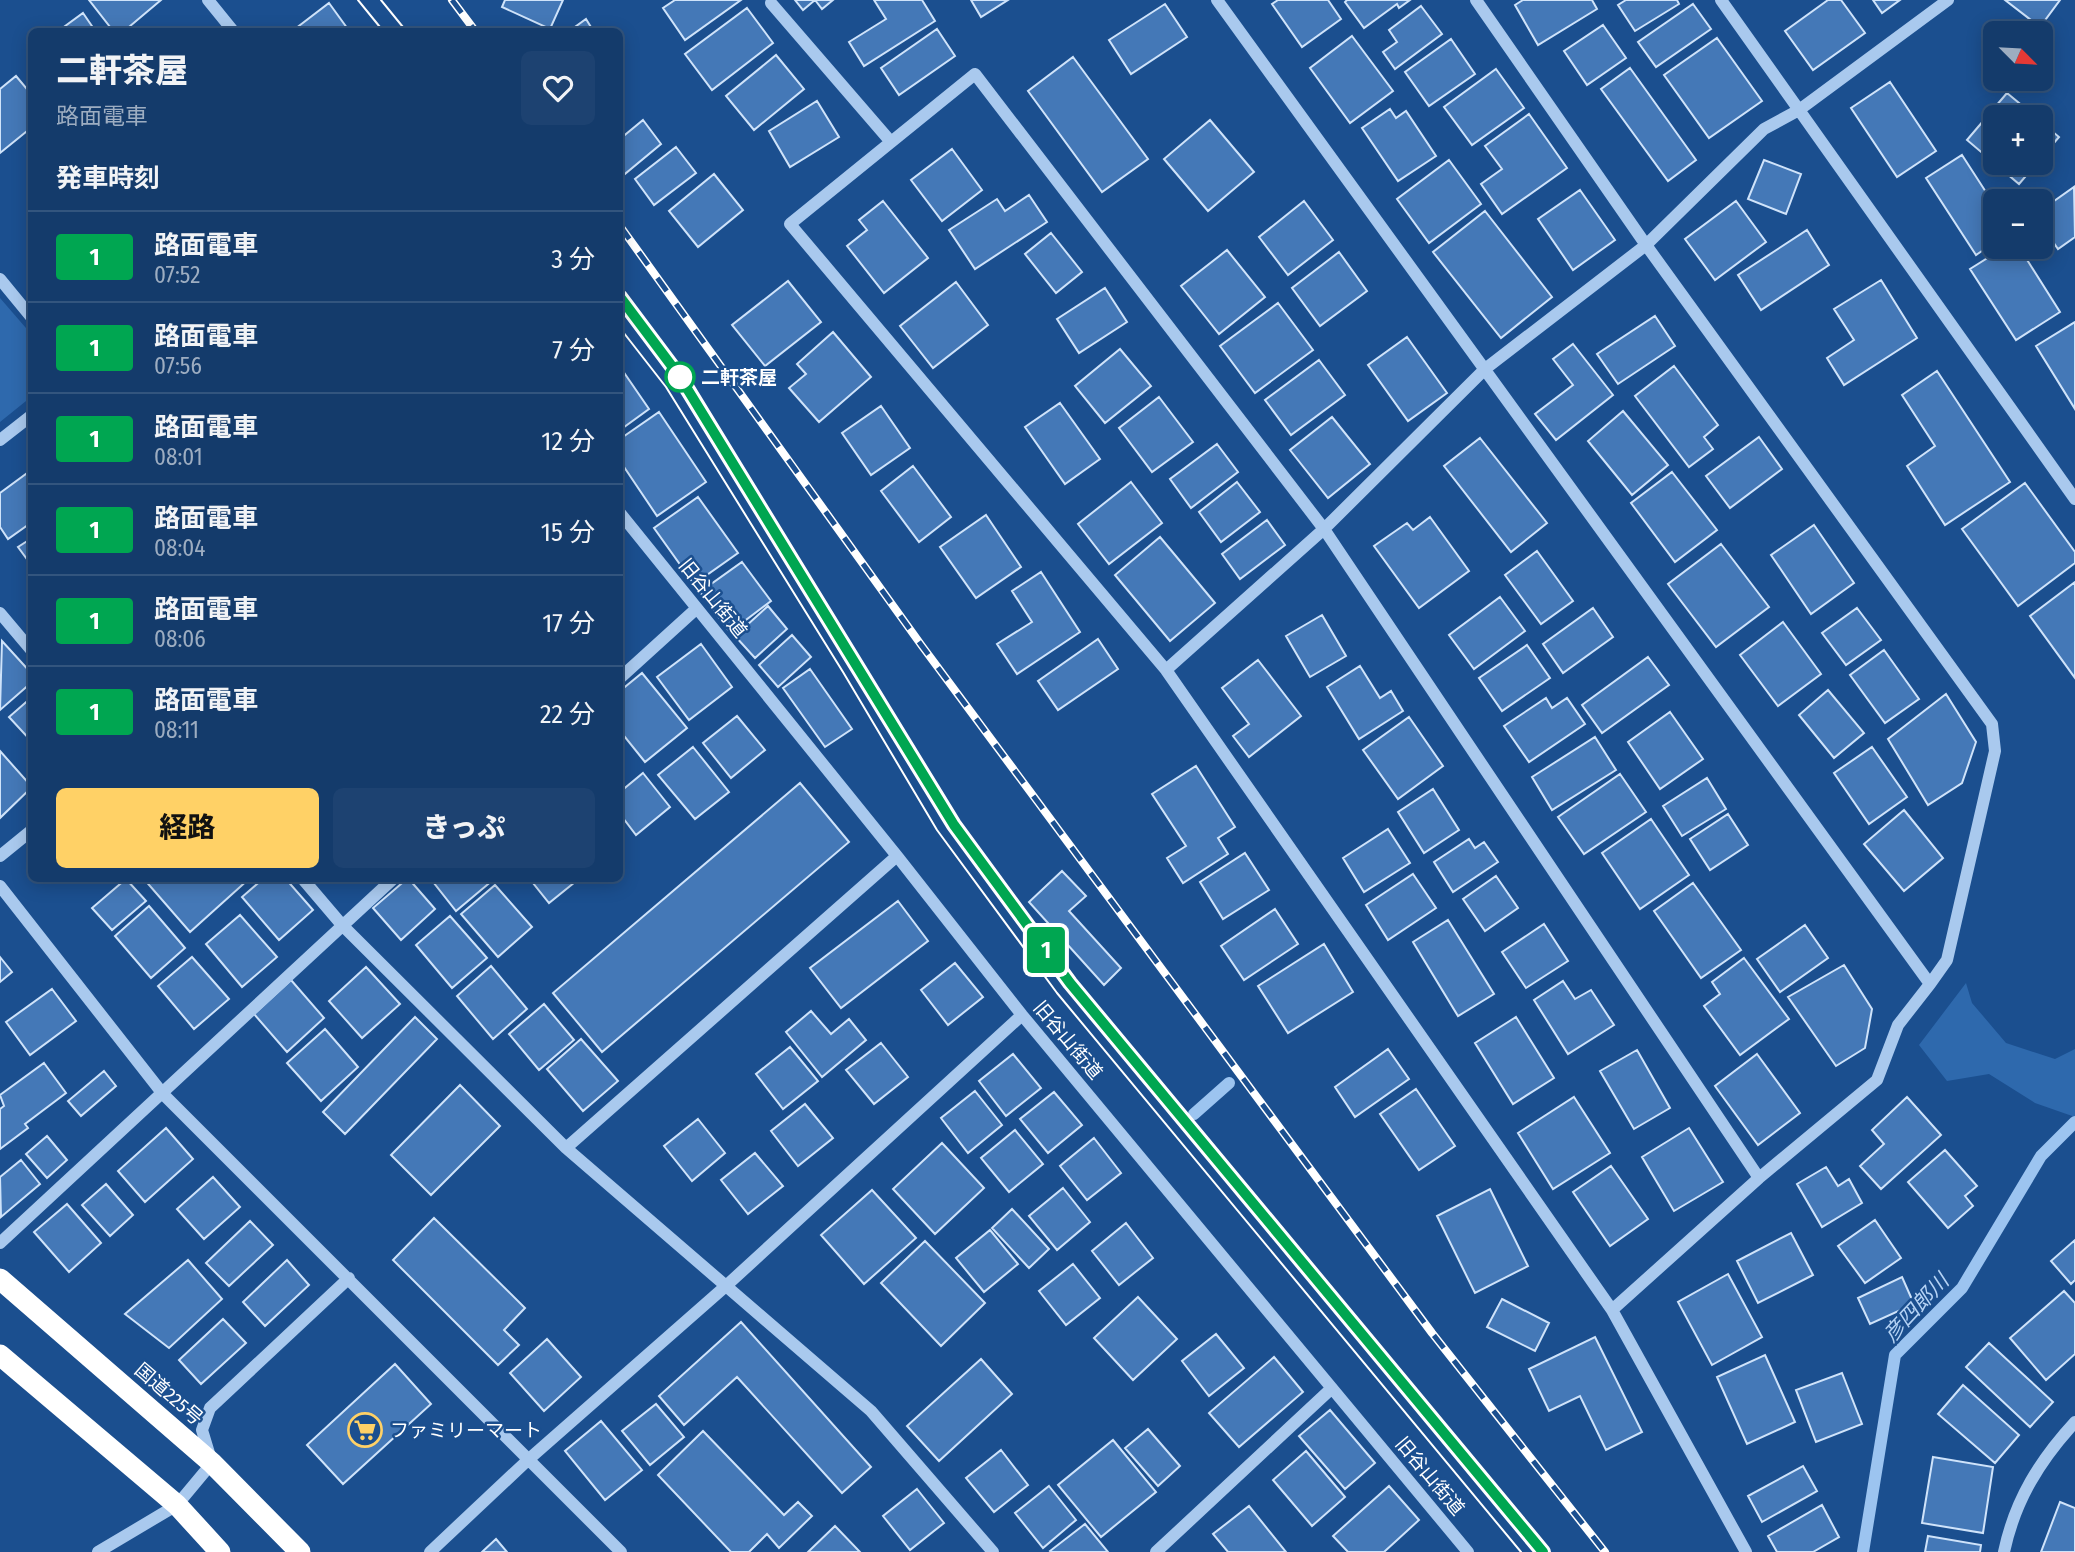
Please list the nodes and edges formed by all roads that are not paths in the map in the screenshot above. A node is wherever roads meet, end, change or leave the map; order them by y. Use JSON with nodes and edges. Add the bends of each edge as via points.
{"nodes":[{"id":1,"x":208,"y":0,"type":"edge"},
{"id":2,"x":1217,"y":0,"type":"edge"},
{"id":3,"x":1476,"y":0,"type":"edge"},
{"id":4,"x":1721,"y":0,"type":"edge"},
{"id":5,"x":1948,"y":0,"type":"edge"},
{"id":6,"x":771,"y":3,"type":"dead end"},
{"id":7,"x":231,"y":28,"type":"edge"},
{"id":8,"x":1799,"y":110,"type":"junction"},
{"id":9,"x":891,"y":142,"type":"junction"},
{"id":10,"x":1646,"y":245,"type":"junction"},
{"id":11,"x":0,"y":279,"type":"edge"},
{"id":12,"x":28,"y":313,"type":"edge"},
{"id":13,"x":1485,"y":369,"type":"junction"},
{"id":14,"x":28,"y":418,"type":"edge"},
{"id":15,"x":0,"y":440,"type":"edge"},
{"id":16,"x":2075,"y":499,"type":"edge"},
{"id":17,"x":623,"y":517,"type":"edge"},
{"id":18,"x":1324,"y":528,"type":"junction"},
{"id":19,"x":696,"y":609,"type":"junction"},
{"id":20,"x":0,"y":613,"type":"edge"},
{"id":21,"x":28,"y":646,"type":"edge"},
{"id":22,"x":1166,"y":670,"type":"junction"},
{"id":23,"x":623,"y":675,"type":"edge"},
{"id":24,"x":28,"y":833,"type":"edge"},
{"id":25,"x":0,"y":856,"type":"edge"},
{"id":26,"x":897,"y":856,"type":"junction"},
{"id":27,"x":305,"y":882,"type":"edge"},
{"id":28,"x":390,"y":882,"type":"edge"},
{"id":29,"x":0,"y":886,"type":"edge"},
{"id":30,"x":342,"y":925,"type":"junction"},
{"id":31,"x":1930,"y":984,"type":"junction"},
{"id":32,"x":1022,"y":1015,"type":"junction"},
{"id":33,"x":163,"y":1094,"type":"junction"},
{"id":34,"x":566,"y":1147,"type":"junction"},
{"id":35,"x":1759,"y":1178,"type":"junction"},
{"id":36,"x":0,"y":1242,"type":"edge"},
{"id":37,"x":349,"y":1278,"type":"junction"},
{"id":38,"x":0,"y":1279,"type":"edge"},
{"id":39,"x":727,"y":1285,"type":"junction"},
{"id":40,"x":1612,"y":1310,"type":"junction"},
{"id":41,"x":0,"y":1355,"type":"edge"},
{"id":42,"x":1332,"y":1388,"type":"junction"},
{"id":43,"x":2075,"y":1422,"type":"edge"},
{"id":44,"x":528,"y":1459,"type":"junction"},
{"id":45,"x":212,"y":1463,"type":"junction"},
{"id":46,"x":177,"y":1505,"type":"junction"},
{"id":47,"x":98,"y":1552,"type":"edge"},
{"id":48,"x":220,"y":1552,"type":"edge"},
{"id":49,"x":300,"y":1552,"type":"edge"},
{"id":50,"x":430,"y":1552,"type":"edge"},
{"id":51,"x":621,"y":1552,"type":"edge"},
{"id":52,"x":993,"y":1552,"type":"edge"},
{"id":53,"x":1156,"y":1552,"type":"edge"},
{"id":54,"x":1468,"y":1552,"type":"edge"},
{"id":55,"x":1746,"y":1552,"type":"edge"},
{"id":56,"x":2004,"y":1552,"type":"edge"}],
"edges":[{"from":1,"to":7,"type":"street"},
{"from":2,"to":13,"type":"street"},
{"from":3,"to":10,"type":"street"},
{"from":4,"to":8,"type":"street"},
{"from":5,"to":8,"type":"street"},
{"from":6,"to":9,"type":"street"},
{"from":8,"to":10,"type":"street","via":[[1764,129]]},
{"from":8,"to":16,"type":"street"},
{"from":9,"to":18,"type":"street","via":[[975,74]]},
{"from":9,"to":22,"type":"street","via":[[790,225]]},
{"from":10,"to":13,"type":"street"},
{"from":10,"to":31,"type":"street","via":[[1992,724],[1996,751],[1947,960]]},
{"from":11,"to":12,"type":"street"},
{"from":13,"to":18,"type":"street"},
{"from":13,"to":31,"type":"street"},
{"from":14,"to":15,"type":"street"},
{"from":17,"to":19,"type":"street","name":"旧谷山街道"},
{"from":18,"to":22,"type":"street"},
{"from":18,"to":35,"type":"street"},
{"from":19,"to":23,"type":"street"},
{"from":19,"to":26,"type":"street","name":"旧谷山街道"},
{"from":20,"to":21,"type":"street"},
{"from":22,"to":40,"type":"street"},
{"from":24,"to":25,"type":"street"},
{"from":26,"to":32,"type":"street","name":"旧谷山街道"},
{"from":26,"to":34,"type":"street"},
{"from":27,"to":30,"type":"street"},
{"from":28,"to":30,"type":"street"},
{"from":29,"to":33,"type":"street"},
{"from":30,"to":33,"type":"street"},
{"from":30,"to":34,"type":"street"},
{"from":31,"to":35,"type":"street","via":[[1898,1025],[1877,1080]]},
{"from":32,"to":39,"type":"street"},
{"from":32,"to":42,"type":"street","name":"旧谷山街道"},
{"from":33,"to":36,"type":"street"},
{"from":33,"to":37,"type":"street"},
{"from":34,"to":39,"type":"street"},
{"from":35,"to":40,"type":"street"},
{"from":37,"to":44,"type":"street"},
{"from":37,"to":45,"type":"street","via":[[210,1408],[202,1430]]},
{"from":38,"to":45,"type":"highway","name":"国道225号"},
{"from":39,"to":44,"type":"street"},
{"from":39,"to":52,"type":"street","via":[[871,1412]]},
{"from":40,"to":55,"type":"street"},
{"from":41,"to":46,"type":"highway"},
{"from":42,"to":53,"type":"street"},
{"from":42,"to":54,"type":"street","name":"旧谷山街道"},
{"from":43,"to":56,"type":"street","via":[[2026,1487],[2010,1523]]},
{"from":44,"to":50,"type":"street"},
{"from":44,"to":51,"type":"street"},
{"from":45,"to":46,"type":"street"},
{"from":45,"to":49,"type":"highway","name":"国道225号"},
{"from":46,"to":47,"type":"street"},
{"from":46,"to":48,"type":"highway"}]}
